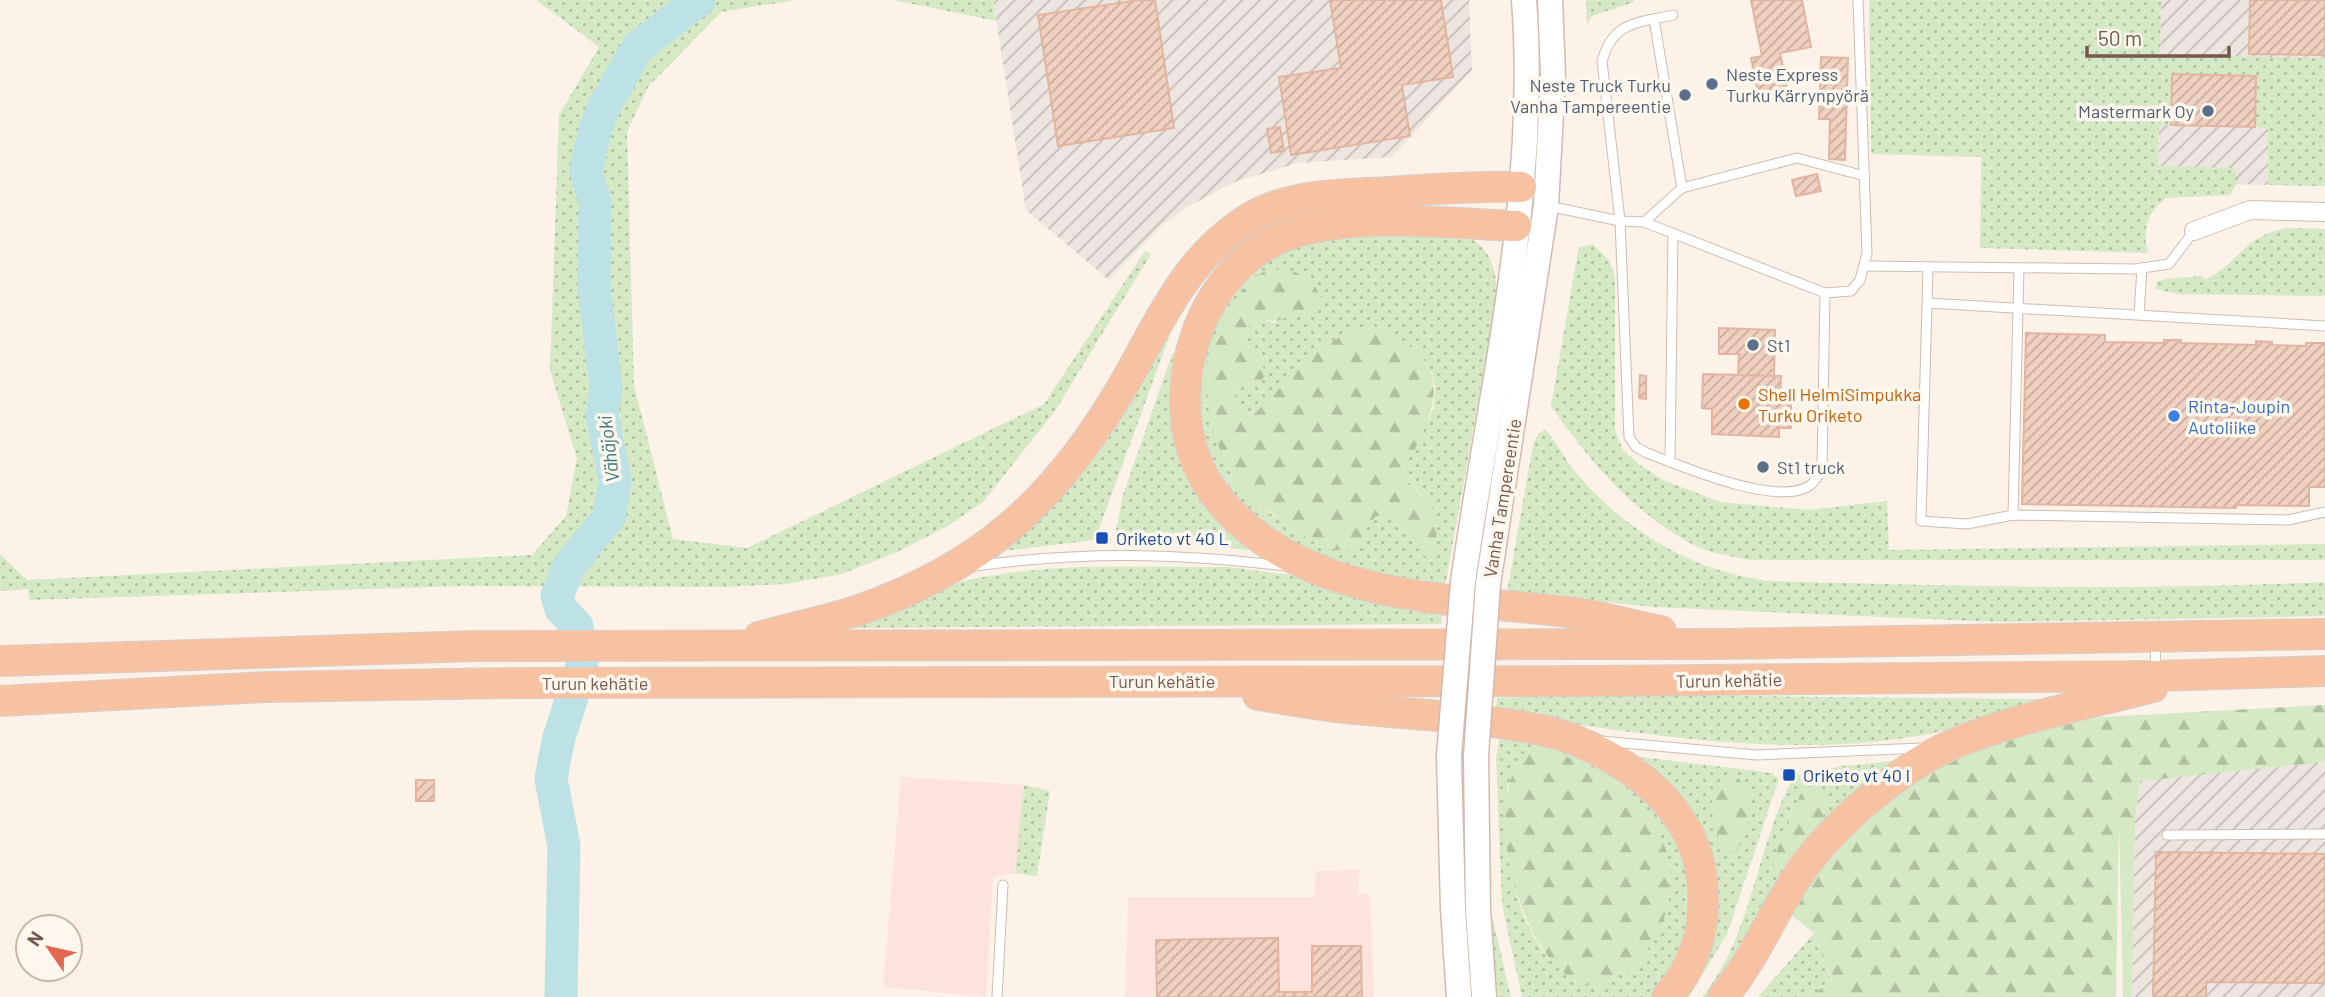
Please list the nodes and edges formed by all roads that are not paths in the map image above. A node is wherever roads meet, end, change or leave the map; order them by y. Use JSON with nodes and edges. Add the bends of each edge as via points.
{"nodes":[{"id":1,"x":1524,"y":0,"type":"edge"},
{"id":2,"x":1550,"y":0,"type":"edge"},
{"id":3,"x":1858,"y":0,"type":"edge"},
{"id":4,"x":1673,"y":15,"type":"dead end"},
{"id":5,"x":1654,"y":19,"type":"junction"},
{"id":6,"x":1865,"y":176,"type":"junction"},
{"id":7,"x":1521,"y":187,"type":"junction"},
{"id":8,"x":1682,"y":188,"type":"junction"},
{"id":9,"x":1546,"y":206,"type":"junction"},
{"id":10,"x":2325,"y":212,"type":"edge"},
{"id":11,"x":1620,"y":221,"type":"junction"},
{"id":12,"x":1644,"y":222,"type":"junction"},
{"id":13,"x":1516,"y":226,"type":"junction"},
{"id":14,"x":2194,"y":231,"type":"joint"},
{"id":15,"x":1673,"y":233,"type":"junction"},
{"id":16,"x":1864,"y":266,"type":"junction"},
{"id":17,"x":1928,"y":268,"type":"junction"},
{"id":18,"x":2019,"y":268,"type":"junction"},
{"id":19,"x":2142,"y":268,"type":"junction"},
{"id":20,"x":1825,"y":293,"type":"junction"},
{"id":21,"x":1928,"y":303,"type":"junction"},
{"id":22,"x":2018,"y":307,"type":"junction"},
{"id":23,"x":2139,"y":314,"type":"junction"},
{"id":24,"x":2325,"y":326,"type":"edge"},
{"id":25,"x":1670,"y":462,"type":"junction"},
{"id":26,"x":2325,"y":512,"type":"edge"},
{"id":27,"x":2013,"y":515,"type":"junction"},
{"id":28,"x":950,"y":570,"type":"junction"},
{"id":29,"x":1318,"y":570,"type":"junction"},
{"id":30,"x":2325,"y":634,"type":"edge"},
{"id":31,"x":2155,"y":638,"type":"junction"},
{"id":32,"x":1723,"y":644,"type":"junction"},
{"id":33,"x":727,"y":647,"type":"junction"},
{"id":34,"x":0,"y":661,"type":"edge"},
{"id":35,"x":269,"y":669,"type":"junction"},
{"id":36,"x":2325,"y":671,"type":"edge"},
{"id":37,"x":2197,"y":675,"type":"junction"},
{"id":38,"x":2156,"y":676,"type":"junction"},
{"id":39,"x":1168,"y":681,"type":"junction"},
{"id":40,"x":0,"y":701,"type":"edge"},
{"id":41,"x":1571,"y":738,"type":"junction"},
{"id":42,"x":1955,"y":743,"type":"junction"},
{"id":43,"x":2325,"y":834,"type":"edge"},
{"id":44,"x":2167,"y":835,"type":"dead end"},
{"id":45,"x":1003,"y":885,"type":"dead end"},
{"id":46,"x":997,"y":997,"type":"edge"},
{"id":47,"x":1459,"y":997,"type":"edge"},
{"id":48,"x":1484,"y":997,"type":"edge"},
{"id":49,"x":1667,"y":997,"type":"edge"},
{"id":50,"x":1723,"y":997,"type":"edge"}],
"edges":[{"from":1,"to":7,"type":"main road","name":"Vanha Tampereentie","via":[[1526,141]]},
{"from":2,"to":9,"type":"main road","name":"Vanha Tampereentie","via":[[1553,75]]},
{"from":3,"to":6,"type":"lane"},
{"from":4,"to":5,"type":"lane"},
{"from":5,"to":8,"type":"lane"},
{"from":5,"to":11,"type":"lane","via":[[1621,27],[1607,43],[1602,61]]},
{"from":6,"to":8,"type":"lane","via":[[1797,158]]},
{"from":6,"to":16,"type":"lane"},
{"from":7,"to":9,"type":"main road"},
{"from":7,"to":13,"type":"main road","name":"Vanha Tampereentie"},
{"from":7,"to":28,"type":"highway","via":[[1311,198],[1245,220],[1210,248],[1188,274],[1100,425],[1070,466],[1006,532]]},
{"from":8,"to":12,"type":"lane"},
{"from":9,"to":11,"type":"lane"},
{"from":9,"to":13,"type":"main road"},
{"from":9,"to":48,"type":"main road","name":"Vanha Tampereentie","bridge":true,"via":[[1488,584],[1476,756]]},
{"from":10,"to":14,"type":"street","via":[[2250,210]]},
{"from":11,"to":12,"type":"lane"},
{"from":11,"to":25,"type":"lane","via":[[1629,437],[1636,447]]},
{"from":12,"to":15,"type":"lane"},
{"from":13,"to":29,"type":"highway","via":[[1379,222],[1289,234],[1238,268],[1205,313],[1184,389],[1187,426],[1198,465],[1217,497],[1244,525],[1278,550]]},
{"from":13,"to":47,"type":"main road","name":"Vanha Tampereentie","bridge":true,"via":[[1463,582],[1449,757]]},
{"from":14,"to":19,"type":"lane","via":[[2169,264]]},
{"from":15,"to":20,"type":"lane"},
{"from":15,"to":25,"type":"lane"},
{"from":16,"to":17,"type":"lane"},
{"from":16,"to":20,"type":"lane","via":[[1851,291]]},
{"from":17,"to":18,"type":"lane"},
{"from":17,"to":21,"type":"lane"},
{"from":18,"to":19,"type":"lane"},
{"from":18,"to":22,"type":"lane"},
{"from":19,"to":23,"type":"lane"},
{"from":20,"to":25,"type":"lane","via":[[1822,469],[1812,485],[1798,491],[1733,486]]},
{"from":21,"to":22,"type":"lane"},
{"from":21,"to":27,"type":"lane","via":[[1921,521],[1967,524]]},
{"from":22,"to":23,"type":"lane"},
{"from":22,"to":27,"type":"lane"},
{"from":23,"to":24,"type":"lane"},
{"from":26,"to":27,"type":"lane","via":[[2288,520]]},
{"from":28,"to":29,"type":"lane","via":[[1147,553]]},
{"from":28,"to":33,"type":"highway","via":[[853,611]]},
{"from":29,"to":32,"type":"highway","via":[[1432,598],[1571,613]]},
{"from":30,"to":31,"type":"highway","name":"Turun kehätie"},
{"from":31,"to":32,"type":"highway","name":"Turun kehätie"},
{"from":31,"to":38,"type":"lane"},
{"from":32,"to":33,"type":"highway","name":"Turun kehätie"},
{"from":33,"to":35,"type":"highway","name":"Turun kehätie","via":[[476,646]]},
{"from":34,"to":35,"type":"highway","name":"Turun kehätie"},
{"from":35,"to":39,"type":"highway","name":"Turun kehätie","via":[[516,683]]},
{"from":35,"to":40,"type":"highway","name":"Turun kehätie"},
{"from":36,"to":37,"type":"highway","name":"Turun kehätie"},
{"from":37,"to":38,"type":"highway","name":"Turun kehätie"},
{"from":37,"to":42,"type":"highway","via":[[2034,716]]},
{"from":38,"to":39,"type":"highway","name":"Turun kehätie"},
{"from":39,"to":41,"type":"highway","via":[[1336,707],[1429,713],[1521,726]]},
{"from":41,"to":42,"type":"lane","via":[[1757,755],[1911,750]]},
{"from":41,"to":49,"type":"highway","via":[[1654,788],[1683,822],[1693,843],[1703,890],[1700,935],[1688,968]]},
{"from":42,"to":50,"type":"highway","via":[[1903,774],[1831,835],[1790,887]]},
{"from":43,"to":44,"type":"lane"},
{"from":45,"to":46,"type":"lane"}]}
